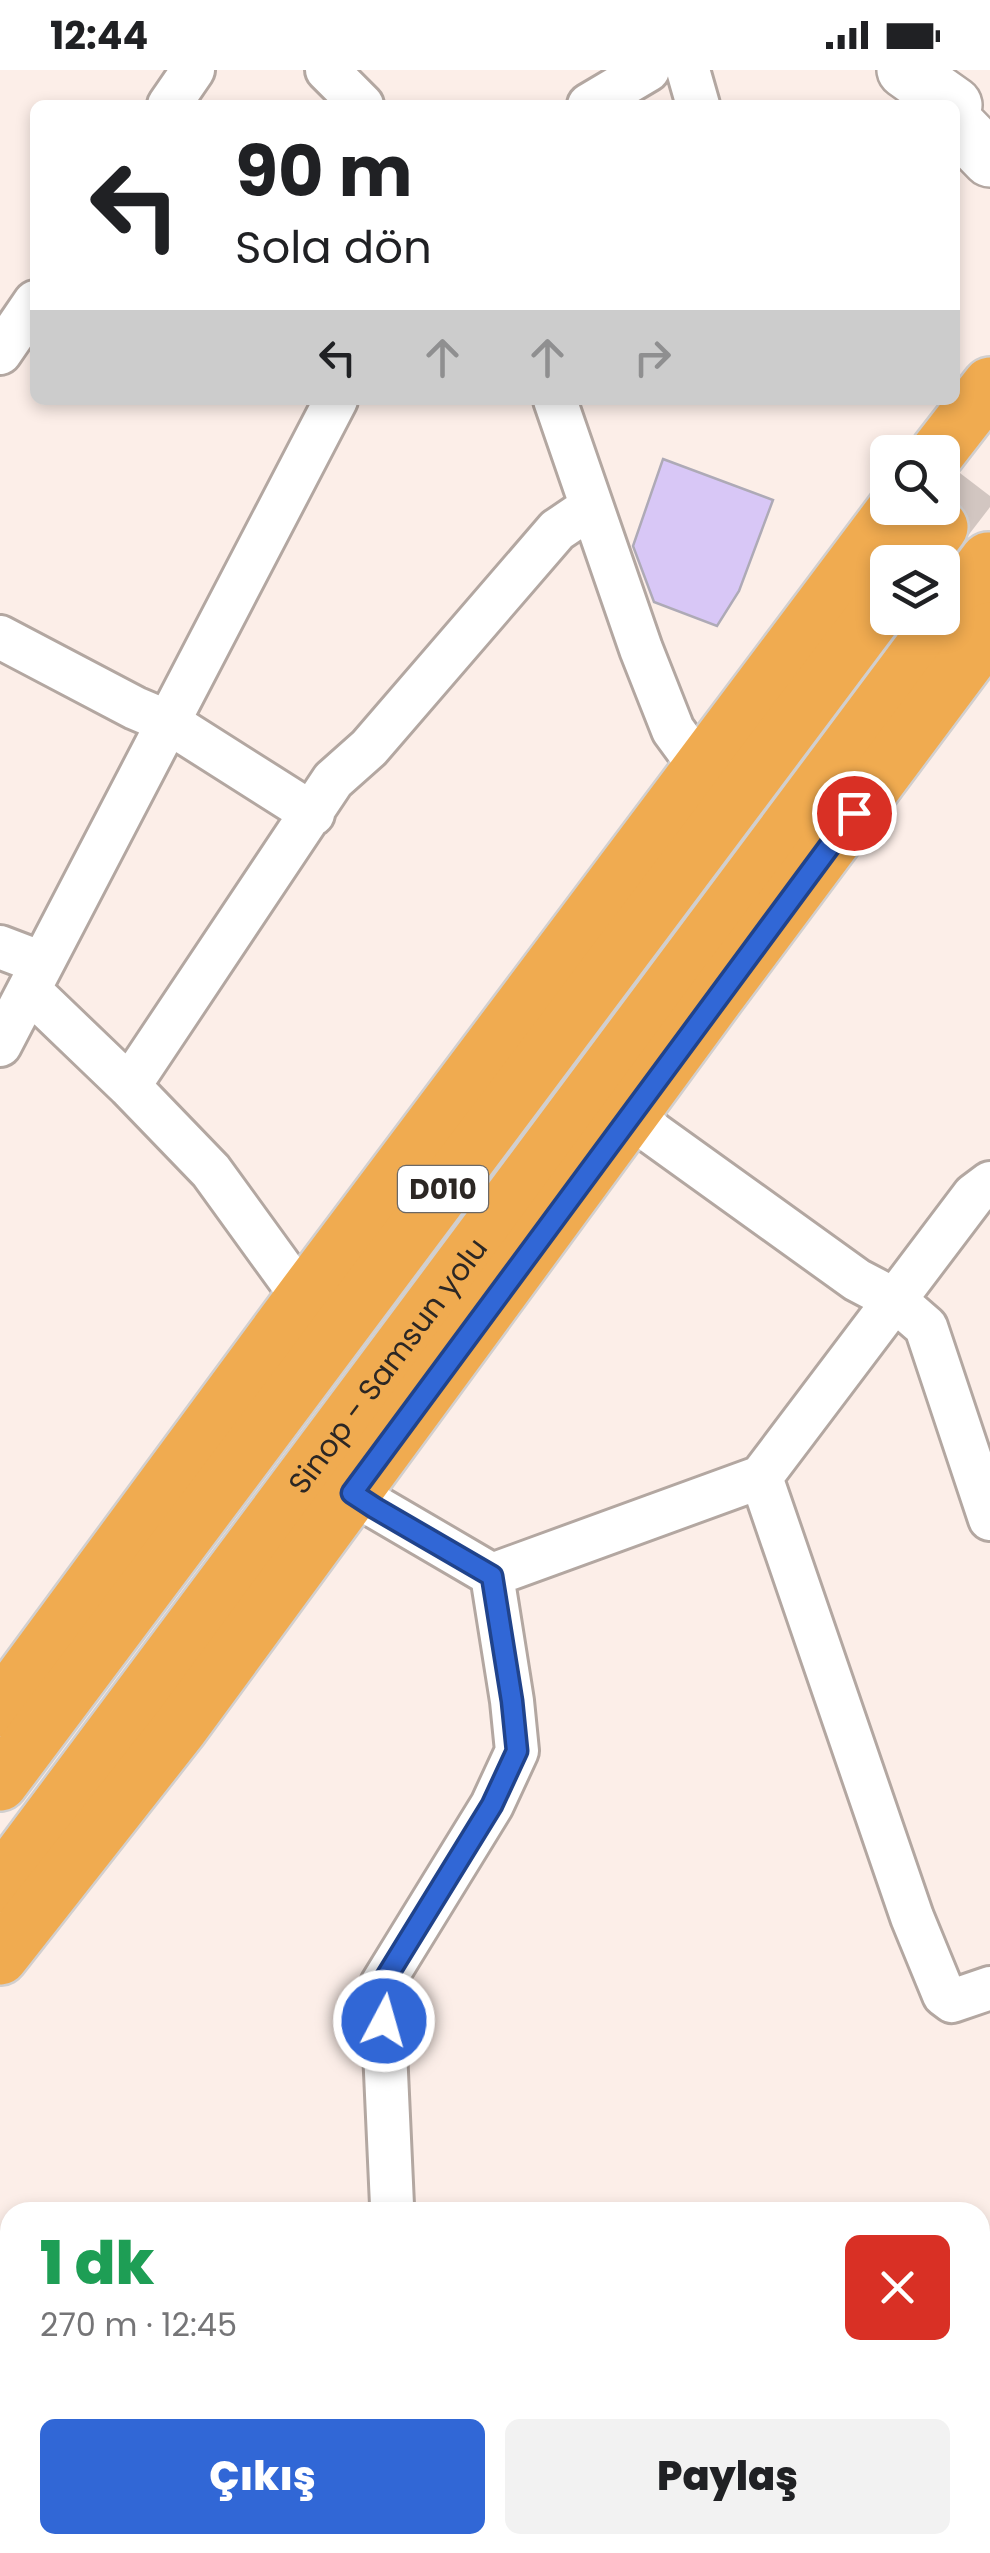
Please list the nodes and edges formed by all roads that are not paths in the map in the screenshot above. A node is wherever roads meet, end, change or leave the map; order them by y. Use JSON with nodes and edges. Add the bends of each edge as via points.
{"nodes":[{"id":1,"x":192,"y":70,"type":"edge"},
{"id":2,"x":328,"y":70,"type":"edge"},
{"id":3,"x":648,"y":70,"type":"edge"},
{"id":4,"x":688,"y":70,"type":"edge"},
{"id":5,"x":904,"y":70,"type":"edge"},
{"id":6,"x":172,"y":100,"type":"edge"},
{"id":7,"x":357,"y":100,"type":"edge"},
{"id":8,"x":597,"y":100,"type":"edge"},
{"id":9,"x":697,"y":100,"type":"edge"},
{"id":10,"x":932,"y":100,"type":"edge"},
{"id":11,"x":946,"y":100,"type":"edge"},
{"id":12,"x":960,"y":110,"type":"edge"},
{"id":13,"x":960,"y":128,"type":"edge"},
{"id":14,"x":990,"y":128,"type":"edge"},
{"id":15,"x":990,"y":159,"type":"edge"},
{"id":16,"x":30,"y":309,"type":"edge"},
{"id":17,"x":0,"y":353,"type":"edge"},
{"id":18,"x":990,"y":385,"type":"edge"},
{"id":19,"x":333,"y":405,"type":"edge"},
{"id":20,"x":557,"y":405,"type":"edge"},
{"id":21,"x":960,"y":432,"type":"edge"},
{"id":22,"x":591,"y":507,"type":"junction"},
{"id":23,"x":917,"y":532,"type":"tunnel mouth"},
{"id":24,"x":988,"y":560,"type":"tunnel mouth"},
{"id":25,"x":870,"y":622,"type":"edge"},
{"id":26,"x":990,"y":630,"type":"edge"},
{"id":27,"x":0,"y":637,"type":"edge"},
{"id":28,"x":168,"y":722,"type":"junction"},
{"id":29,"x":700,"y":768,"type":"junction"},
{"id":30,"x":313,"y":814,"type":"junction"},
{"id":31,"x":0,"y":946,"type":"edge"},
{"id":32,"x":35,"y":976,"type":"junction"},
{"id":33,"x":0,"y":1045,"type":"edge"},
{"id":34,"x":130,"y":1086,"type":"junction"},
{"id":35,"x":631,"y":1113,"type":"junction"},
{"id":36,"x":990,"y":1184,"type":"edge"},
{"id":37,"x":303,"y":1298,"type":"junction"},
{"id":38,"x":895,"y":1300,"type":"junction"},
{"id":39,"x":760,"y":1477,"type":"junction"},
{"id":40,"x":352,"y":1493,"type":"junction"},
{"id":41,"x":990,"y":1518,"type":"edge"},
{"id":42,"x":492,"y":1576,"type":"junction"},
{"id":43,"x":0,"y":1709,"type":"edge"},
{"id":44,"x":0,"y":1783,"type":"edge"},
{"id":45,"x":0,"y":1885,"type":"edge"},
{"id":46,"x":0,"y":1957,"type":"edge"},
{"id":47,"x":990,"y":1988,"type":"edge"},
{"id":48,"x":392,"y":2202,"type":"edge"}],
"edges":[{"from":1,"to":6,"type":"street"},
{"from":2,"to":7,"type":"street"},
{"from":3,"to":8,"type":"street"},
{"from":4,"to":9,"type":"street"},
{"from":5,"to":10,"type":"main road"},
{"from":5,"to":11,"type":"main road"},
{"from":12,"to":14,"type":"main road"},
{"from":13,"to":15,"type":"main road"},
{"from":16,"to":17,"type":"street"},
{"from":18,"to":21,"type":"highway"},
{"from":19,"to":28,"type":"street"},
{"from":20,"to":22,"type":"street"},
{"from":22,"to":29,"type":"street","via":[[673,730]]},
{"from":22,"to":30,"type":"street","via":[[557,530],[369,748],[333,780]]},
{"from":23,"to":29,"type":"highway"},
{"from":24,"to":45,"type":"highway","name":"Sinop - Samsun yolu","number":"D010"},
{"from":25,"to":44,"type":"highway","name":"Sinop - Samsun yolu","number":"D010"},
{"from":26,"to":35,"type":"highway"},
{"from":27,"to":28,"type":"street"},
{"from":28,"to":30,"type":"street"},
{"from":28,"to":32,"type":"street"},
{"from":29,"to":37,"type":"highway"},
{"from":30,"to":34,"type":"street"},
{"from":31,"to":32,"type":"street"},
{"from":32,"to":33,"type":"street"},
{"from":32,"to":34,"type":"street"},
{"from":34,"to":37,"type":"street","via":[[210,1171]]},
{"from":35,"to":38,"type":"street","via":[[858,1280]]},
{"from":35,"to":40,"type":"highway"},
{"from":36,"to":38,"type":"street","via":[[974,1194]]},
{"from":37,"to":43,"type":"highway"},
{"from":38,"to":39,"type":"street"},
{"from":38,"to":41,"type":"street","via":[[926,1327]]},
{"from":39,"to":42,"type":"street"},
{"from":39,"to":47,"type":"street","via":[[944,1995],[952,2001]]},
{"from":40,"to":42,"type":"street"},
{"from":40,"to":46,"type":"highway"},
{"from":42,"to":48,"type":"street","via":[[517,1751],[492,1805],[382,1984]]}]}
